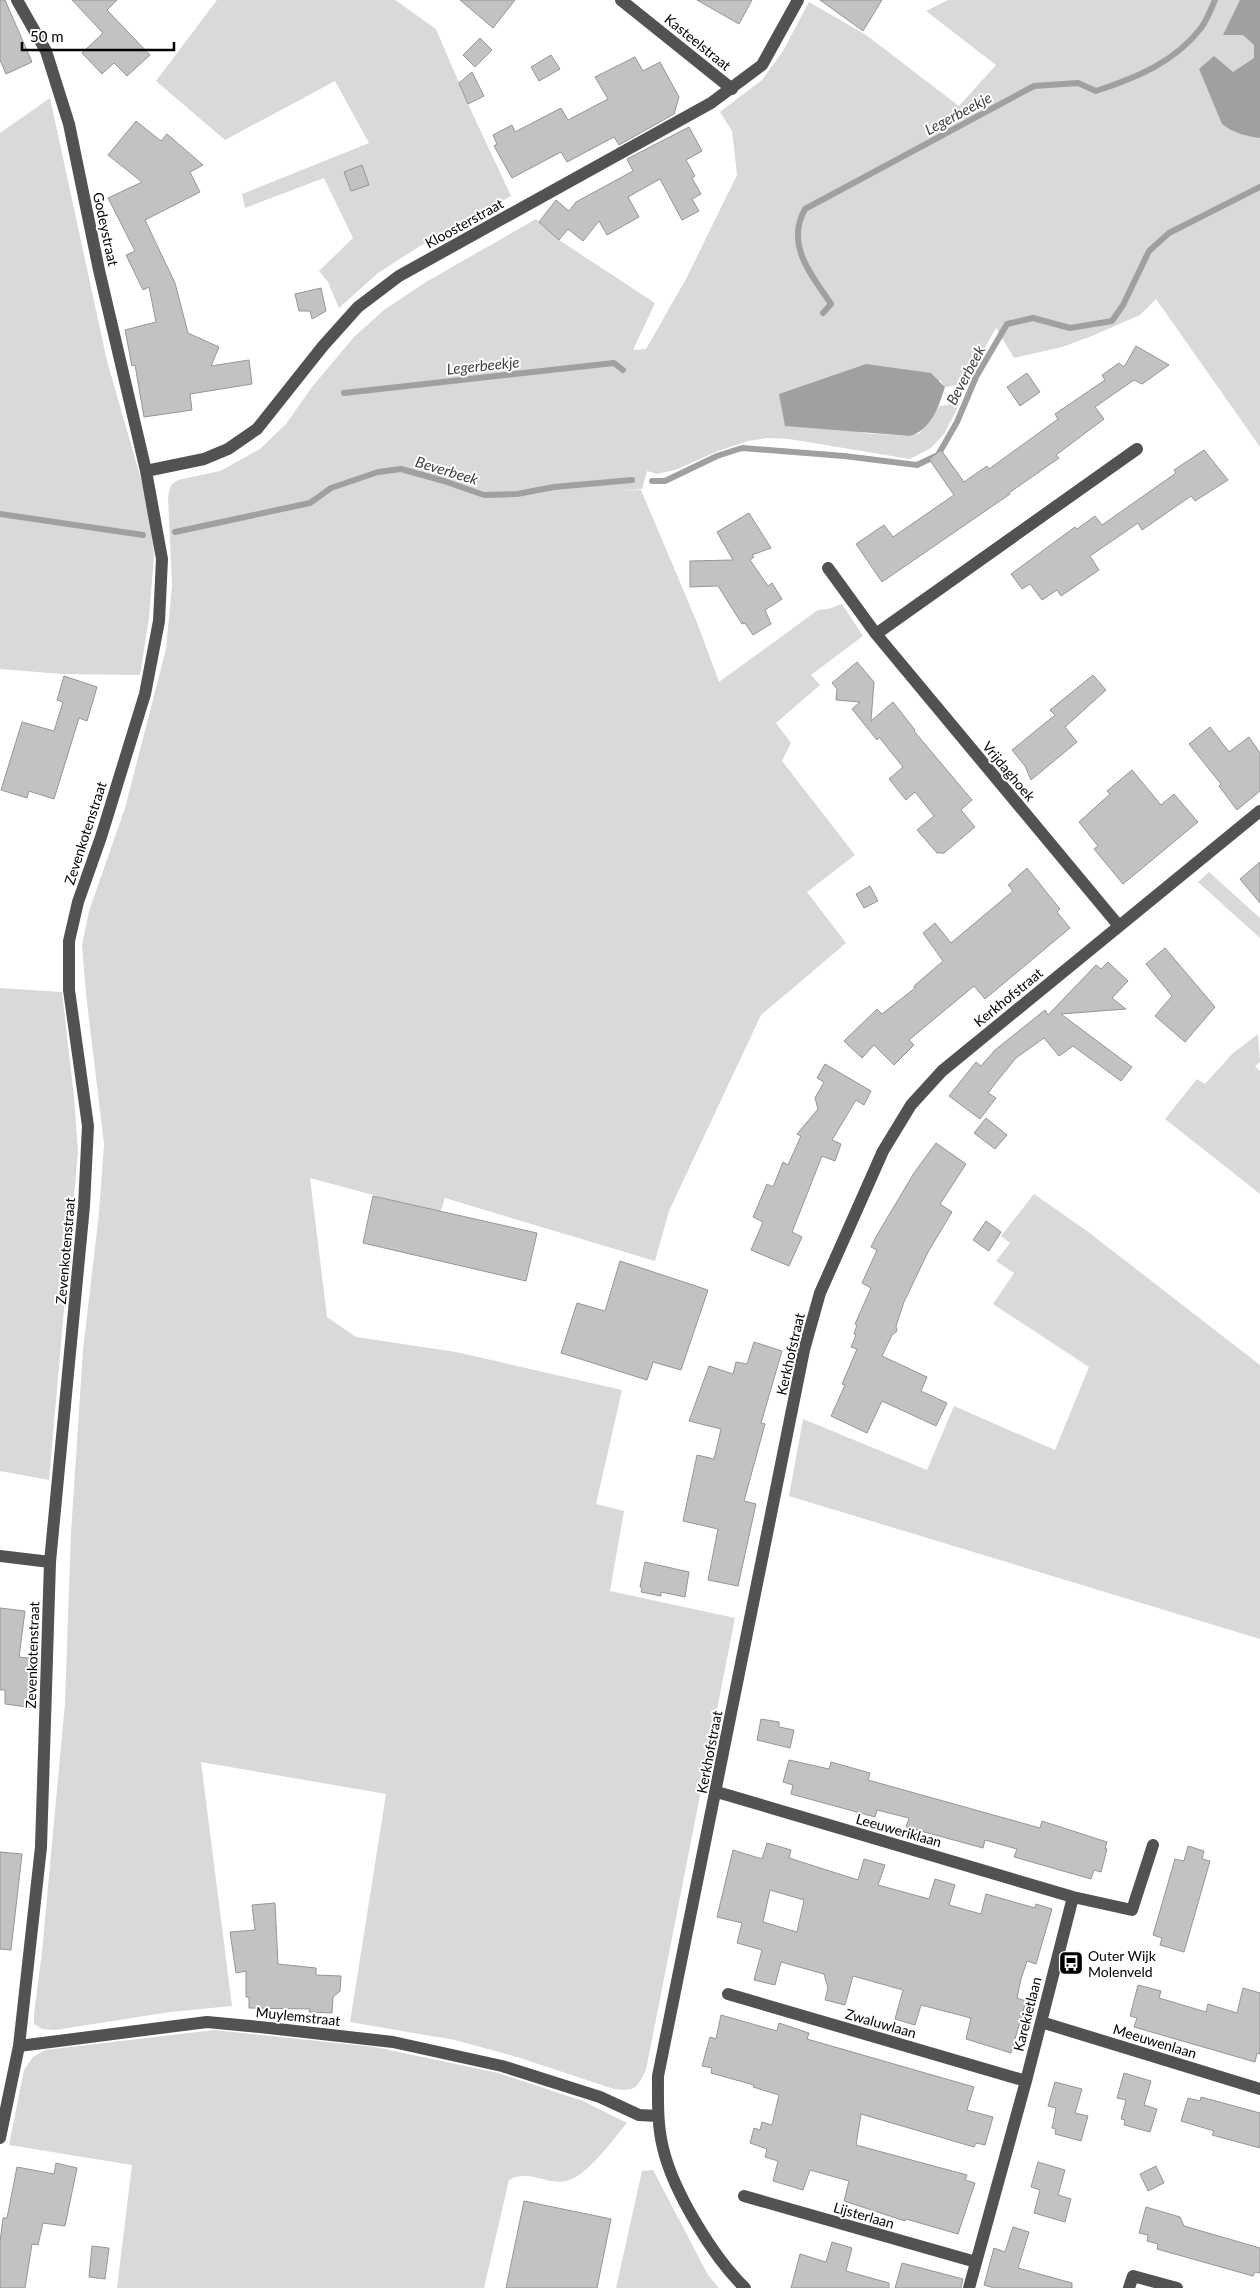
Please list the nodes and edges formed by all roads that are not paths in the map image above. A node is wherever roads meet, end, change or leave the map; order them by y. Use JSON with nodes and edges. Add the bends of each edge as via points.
{"nodes":[{"id":1,"x":17,"y":0,"type":"edge"},
{"id":2,"x":621,"y":0,"type":"edge"},
{"id":3,"x":798,"y":0,"type":"edge"},
{"id":4,"x":732,"y":89,"type":"junction"},
{"id":5,"x":1137,"y":449,"type":"dead end"},
{"id":6,"x":146,"y":471,"type":"junction"},
{"id":7,"x":828,"y":568,"type":"dead end"},
{"id":8,"x":876,"y":634,"type":"junction"},
{"id":9,"x":1260,"y":811,"type":"edge"},
{"id":10,"x":1119,"y":926,"type":"junction"},
{"id":11,"x":0,"y":1556,"type":"edge"},
{"id":12,"x":50,"y":1562,"type":"junction"},
{"id":13,"x":717,"y":1792,"type":"junction"},
{"id":14,"x":1153,"y":1845,"type":"dead end"},
{"id":15,"x":1073,"y":1896,"type":"junction"},
{"id":16,"x":728,"y":1994,"type":"dead end"},
{"id":17,"x":1040,"y":2022,"type":"junction"},
{"id":18,"x":19,"y":2046,"type":"junction"},
{"id":19,"x":1026,"y":2082,"type":"junction"},
{"id":20,"x":1260,"y":2089,"type":"edge"},
{"id":21,"x":658,"y":2116,"type":"junction"},
{"id":22,"x":0,"y":2138,"type":"edge"},
{"id":23,"x":744,"y":2196,"type":"dead end"},
{"id":24,"x":976,"y":2262,"type":"junction"},
{"id":25,"x":745,"y":2288,"type":"edge"},
{"id":26,"x":969,"y":2288,"type":"edge"},
{"id":27,"x":1129,"y":2288,"type":"edge"},
{"id":28,"x":1177,"y":2288,"type":"edge"}],
"edges":[{"from":1,"to":6,"type":"street","name":"Godeystraat","via":[[46,51],[69,124]]},
{"from":2,"to":4,"type":"street","name":"Kasteelstraat"},
{"from":3,"to":4,"type":"street","name":"Kloosterstraat","via":[[762,65]]},
{"from":4,"to":6,"type":"street","name":"Kloosterstraat","via":[[399,276],[358,307],[257,429],[228,449],[204,459]]},
{"from":5,"to":8,"type":"street"},
{"from":6,"to":12,"type":"street","name":"Zevenkotenstraat","via":[[162,558],[158,621],[145,694],[78,902],[69,941],[69,990],[88,1126],[79,1273]]},
{"from":7,"to":8,"type":"street","name":"Vrijdaghoek"},
{"from":8,"to":10,"type":"street","name":"Vrijdaghoek"},
{"from":9,"to":10,"type":"street","name":"Kerkhofstraat"},
{"from":10,"to":13,"type":"street","name":"Kerkhofstraat","via":[[942,1071],[911,1105],[882,1151],[820,1293],[804,1350]]},
{"from":11,"to":12,"type":"street"},
{"from":12,"to":18,"type":"street","name":"Zevenkotenstraat","via":[[41,1847]]},
{"from":13,"to":15,"type":"street","name":"Leeuweriklaan"},
{"from":13,"to":21,"type":"street","name":"Kerkhofstraat","via":[[658,2076]]},
{"from":14,"to":15,"type":"street","via":[[1132,1910]]},
{"from":15,"to":17,"type":"street","name":"Karekietlaan"},
{"from":16,"to":19,"type":"street","name":"Zwaluwlaan"},
{"from":17,"to":19,"type":"street","name":"Karekietlaan"},
{"from":17,"to":20,"type":"street","name":"Meeuwenlaan"},
{"from":18,"to":21,"type":"street","name":"Muylemstraat","via":[[206,2022],[269,2028],[393,2042],[502,2066],[600,2097],[639,2115]]},
{"from":18,"to":22,"type":"street"},
{"from":19,"to":24,"type":"street","name":"Karekietlaan"},
{"from":21,"to":25,"type":"street","name":"Kerkhofstraat","via":[[663,2149],[684,2202],[727,2271]]},
{"from":23,"to":24,"type":"street","name":"Lijsterlaan"},
{"from":24,"to":26,"type":"street","name":"Karekietlaan"},
{"from":27,"to":28,"type":"street","via":[[1134,2276]]}]}
